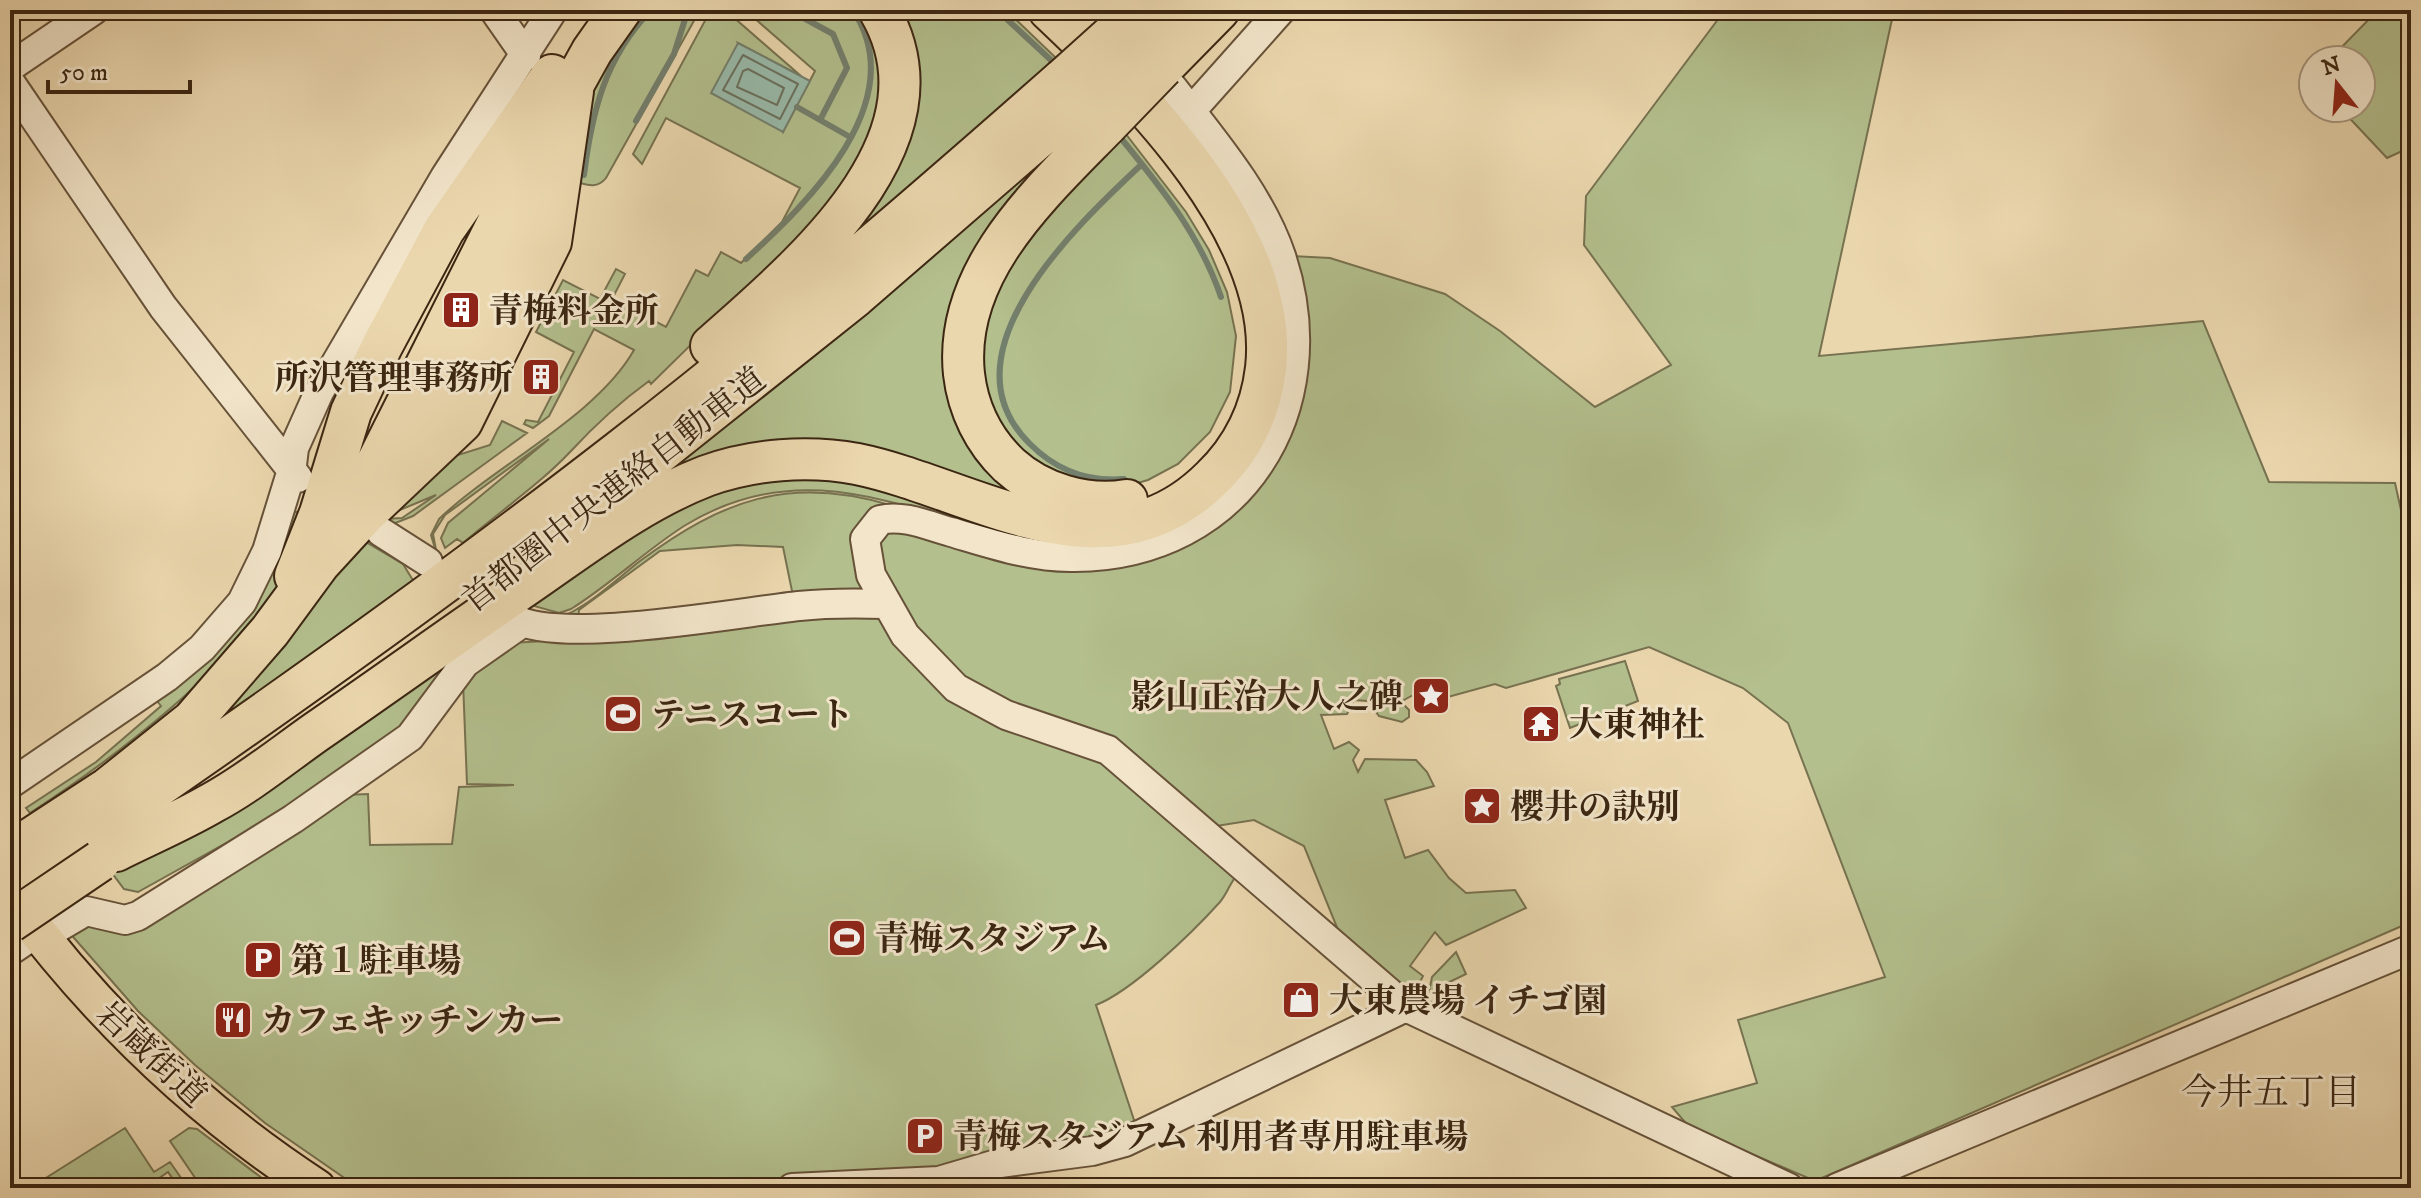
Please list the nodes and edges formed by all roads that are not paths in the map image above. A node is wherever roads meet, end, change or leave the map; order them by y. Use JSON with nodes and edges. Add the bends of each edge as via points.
{"nodes":[{"id":1,"x":94,"y":10,"type":"edge"},
{"id":2,"x":494,"y":10,"type":"edge"},
{"id":3,"x":553,"y":10,"type":"edge"},
{"id":4,"x":588,"y":10,"type":"edge"},
{"id":5,"x":621,"y":10,"type":"edge"},
{"id":6,"x":879,"y":10,"type":"edge"},
{"id":7,"x":1025,"y":10,"type":"edge"},
{"id":8,"x":1049,"y":10,"type":"edge"},
{"id":9,"x":1180,"y":10,"type":"edge"},
{"id":10,"x":1219,"y":10,"type":"edge"},
{"id":11,"x":1281,"y":10,"type":"edge"},
{"id":12,"x":1134,"y":37,"type":"edge"},
{"id":13,"x":10,"y":67,"type":"edge"},
{"id":14,"x":10,"y":82,"type":"edge"},
{"id":15,"x":555,"y":83,"type":"junction"},
{"id":16,"x":1084,"y":101,"type":"junction"},
{"id":17,"x":1191,"y":111,"type":"junction"},
{"id":18,"x":559,"y":163,"type":"junction"},
{"id":19,"x":307,"y":490,"type":"junction"},
{"id":20,"x":379,"y":512,"type":"junction"},
{"id":21,"x":428,"y":562,"type":"dead end"},
{"id":22,"x":320,"y":563,"type":"junction"},
{"id":23,"x":885,"y":604,"type":"junction"},
{"id":24,"x":381,"y":631,"type":"junction"},
{"id":25,"x":10,"y":784,"type":"edge"},
{"id":26,"x":10,"y":840,"type":"edge"},
{"id":27,"x":100,"y":850,"type":"junction"},
{"id":28,"x":10,"y":852,"type":"edge"},
{"id":29,"x":10,"y":888,"type":"edge"},
{"id":30,"x":10,"y":896,"type":"edge"},
{"id":31,"x":25,"y":936,"type":"edge"},
{"id":32,"x":2411,"y":949,"type":"edge"},
{"id":33,"x":1406,"y":1007,"type":"junction"},
{"id":34,"x":317,"y":1188,"type":"edge"},
{"id":35,"x":792,"y":1188,"type":"edge"},
{"id":36,"x":1789,"y":1188,"type":"edge"},
{"id":37,"x":1837,"y":1188,"type":"edge"}],
"edges":[{"from":1,"to":13,"type":"street"},
{"from":2,"to":15,"type":"street"},
{"from":3,"to":15,"type":"street"},
{"from":4,"to":15,"type":"highway"},
{"from":5,"to":15,"type":"highway","via":[[592,51]]},
{"from":6,"to":24,"type":"highway","via":[[897,62],[896,108],[880,159],[846,213],[809,256],[701,356]]},
{"from":7,"to":16,"type":"highway","via":[[1175,174],[1223,247],[1245,309],[1247,378],[1238,411],[1221,440],[1198,466],[1170,485],[1139,498],[1105,502],[1055,492],[1025,477],[999,455],[973,411],[963,359],[974,300],[999,248],[1036,200]]},
{"from":8,"to":27,"type":"highway","via":[[1112,72],[1201,179],[1229,222],[1258,289],[1267,341],[1261,396],[1242,441],[1203,487],[1150,517],[1085,527],[1017,517],[905,477],[840,462],[779,461],[710,475],[634,513],[235,789]]},
{"from":9,"to":12,"type":"highway","name":"首都圏中央連絡自動車道"},
{"from":10,"to":12,"type":"highway"},
{"from":11,"to":17,"type":"street"},
{"from":12,"to":16,"type":"highway","name":"首都圏中央連絡自動車道","bridge":true},
{"from":12,"to":16,"type":"highway","bridge":true},
{"from":12,"to":17,"type":"street"},
{"from":14,"to":19,"type":"street","via":[[163,307]]},
{"from":15,"to":18,"type":"highway"},
{"from":15,"to":19,"type":"highway","via":[[526,113],[396,353]]},
{"from":15,"to":19,"type":"highway","via":[[389,399]]},
{"from":15,"to":19,"type":"street","via":[[445,177],[319,392],[294,448]]},
{"from":15,"to":22,"type":"highway","via":[[561,107],[540,161],[508,203],[350,517]]},
{"from":16,"to":24,"type":"highway","name":"首都圏中央連絡自動車道","via":[[898,223],[708,381]]},
{"from":16,"to":27,"type":"highway","name":"首都圏中央連絡自動車道","via":[[856,296],[614,491],[439,624]]},
{"from":17,"to":23,"type":"street","via":[[1259,207],[1288,281],[1294,368],[1282,422],[1264,460],[1204,520],[1157,543],[1115,554],[1030,553],[903,519],[880,520],[867,533],[865,548]]},
{"from":18,"to":20,"type":"highway","via":[[518,279],[424,458]]},
{"from":18,"to":20,"type":"highway","via":[[529,190]]},
{"from":19,"to":25,"type":"street","via":[[232,617],[167,677]]},
{"from":19,"to":26,"type":"highway","via":[[293,578],[248,642],[221,673],[133,749]]},
{"from":20,"to":21,"type":"street"},
{"from":20,"to":22,"type":"highway"},
{"from":22,"to":28,"type":"highway","via":[[192,721],[108,788]]},
{"from":23,"to":31,"type":"street","via":[[814,605],[579,628],[517,621],[465,663],[410,737],[283,826],[138,916],[125,920],[86,911]]},
{"from":23,"to":33,"type":"street","via":[[914,647],[956,688],[1006,715],[1108,750]]},
{"from":24,"to":27,"type":"highway","name":"首都圏中央連絡自動車道"},
{"from":27,"to":29,"type":"highway","name":"首都圏中央連絡自動車道"},
{"from":27,"to":31,"type":"highway","name":"首都圏中央連絡自動車道","bridge":true},
{"from":30,"to":31,"type":"main road","name":"岩蔵街道"},
{"from":31,"to":34,"type":"main road","name":"岩蔵街道","via":[[239,1133]]},
{"from":32,"to":37,"type":"street"},
{"from":33,"to":35,"type":"street","via":[[1125,1142],[1000,1163],[939,1181]]},
{"from":33,"to":36,"type":"street"}]}
